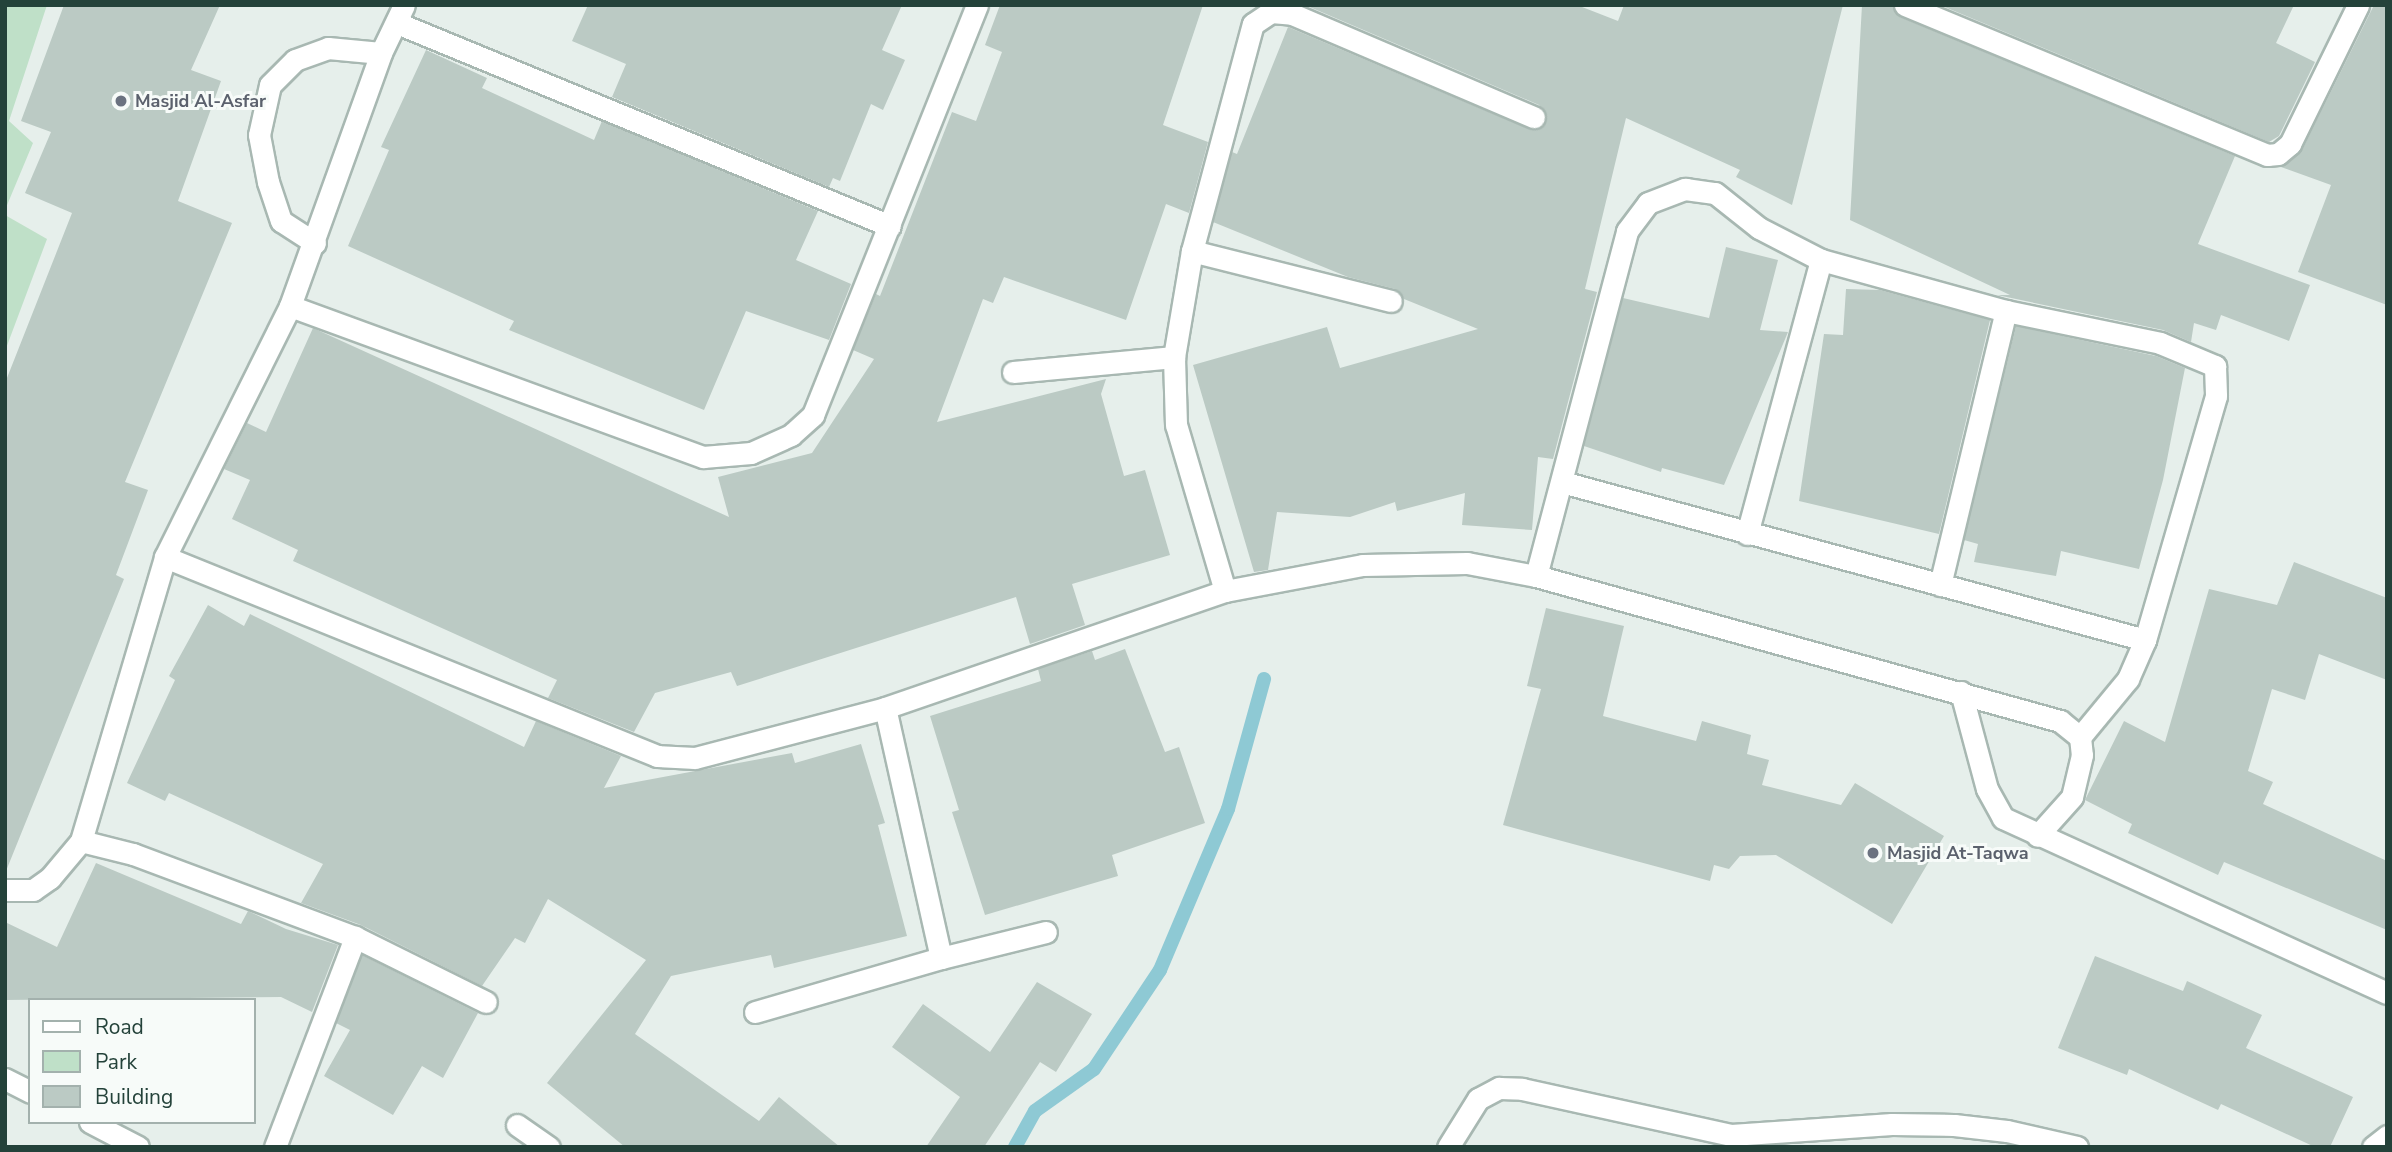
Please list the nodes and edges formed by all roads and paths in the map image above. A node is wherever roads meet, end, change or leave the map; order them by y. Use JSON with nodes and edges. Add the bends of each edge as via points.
{"nodes":[{"id":1,"x":977,"y":5,"type":"edge"},
{"id":2,"x":1905,"y":5,"type":"edge"},
{"id":3,"x":2358,"y":5,"type":"edge"},
{"id":4,"x":400,"y":14,"type":"edge"},
{"id":5,"x":380,"y":53,"type":"junction"},
{"id":6,"x":1534,"y":117,"type":"dead end"},
{"id":7,"x":890,"y":226,"type":"junction"},
{"id":8,"x":315,"y":243,"type":"junction"},
{"id":9,"x":1192,"y":251,"type":"junction"},
{"id":10,"x":1821,"y":260,"type":"junction"},
{"id":11,"x":1391,"y":302,"type":"dead end"},
{"id":12,"x":290,"y":306,"type":"junction"},
{"id":13,"x":2006,"y":311,"type":"junction"},
{"id":14,"x":1174,"y":357,"type":"junction"},
{"id":15,"x":1013,"y":372,"type":"dead end"},
{"id":16,"x":1562,"y":482,"type":"junction"},
{"id":17,"x":1747,"y":534,"type":"junction"},
{"id":18,"x":165,"y":557,"type":"junction"},
{"id":19,"x":1536,"y":576,"type":"junction"},
{"id":20,"x":1940,"y":585,"type":"junction"},
{"id":21,"x":1225,"y":591,"type":"junction"},
{"id":22,"x":2145,"y":640,"type":"junction"},
{"id":23,"x":1961,"y":692,"type":"junction"},
{"id":24,"x":885,"y":708,"type":"junction"},
{"id":25,"x":2080,"y":737,"type":"junction"},
{"id":26,"x":2037,"y":836,"type":"junction"},
{"id":27,"x":81,"y":841,"type":"junction"},
{"id":28,"x":5,"y":890,"type":"edge"},
{"id":29,"x":1046,"y":932,"type":"dead end"},
{"id":30,"x":355,"y":937,"type":"junction"},
{"id":31,"x":941,"y":958,"type":"junction"},
{"id":32,"x":2387,"y":993,"type":"edge"},
{"id":33,"x":486,"y":1002,"type":"dead end"},
{"id":34,"x":755,"y":1012,"type":"dead end"},
{"id":35,"x":5,"y":1079,"type":"edge"},
{"id":36,"x":28,"y":1091,"type":"edge"},
{"id":37,"x":94,"y":1124,"type":"edge"},
{"id":38,"x":517,"y":1125,"type":"dead end"},
{"id":39,"x":2387,"y":1136,"type":"edge"},
{"id":40,"x":138,"y":1147,"type":"edge"},
{"id":41,"x":275,"y":1147,"type":"edge"},
{"id":42,"x":549,"y":1147,"type":"edge"},
{"id":43,"x":1448,"y":1147,"type":"edge"},
{"id":44,"x":2077,"y":1147,"type":"edge"},
{"id":45,"x":2373,"y":1147,"type":"edge"}],
"edges":[{"from":1,"to":7,"type":"street"},
{"from":2,"to":3,"type":"street","via":[[2267,155],[2278,154],[2290,144]]},
{"from":4,"to":5,"type":"street"},
{"from":4,"to":7,"type":"street"},
{"from":5,"to":8,"type":"street"},
{"from":5,"to":8,"type":"street","via":[[328,48],[295,60],[270,85],[259,135],[268,182],[281,221]]},
{"from":6,"to":9,"type":"street","via":[[1292,14],[1270,12],[1253,24]]},
{"from":7,"to":12,"type":"street","via":[[813,415],[790,435],[751,453],[703,457]]},
{"from":8,"to":12,"type":"street"},
{"from":9,"to":11,"type":"street"},
{"from":9,"to":14,"type":"street"},
{"from":10,"to":13,"type":"street"},
{"from":10,"to":16,"type":"street","via":[[1759,228],[1715,193],[1685,190],[1648,203],[1627,231]]},
{"from":10,"to":17,"type":"street"},
{"from":12,"to":18,"type":"street"},
{"from":13,"to":20,"type":"street"},
{"from":13,"to":22,"type":"street","via":[[2160,343],[2215,366],[2216,396]]},
{"from":14,"to":15,"type":"street"},
{"from":14,"to":21,"type":"street","via":[[1176,425]]},
{"from":16,"to":17,"type":"street"},
{"from":16,"to":19,"type":"street"},
{"from":17,"to":20,"type":"street"},
{"from":18,"to":24,"type":"street","via":[[657,756],[695,758]]},
{"from":18,"to":27,"type":"street"},
{"from":19,"to":21,"type":"street","via":[[1467,563],[1363,565]]},
{"from":19,"to":23,"type":"street"},
{"from":20,"to":22,"type":"street"},
{"from":21,"to":24,"type":"street"},
{"from":22,"to":25,"type":"street","via":[[2128,680]]},
{"from":23,"to":25,"type":"street","via":[[2060,721]]},
{"from":23,"to":26,"type":"street","via":[[1987,789],[2003,818]]},
{"from":24,"to":31,"type":"street"},
{"from":25,"to":26,"type":"street","via":[[2082,755],[2072,797]]},
{"from":26,"to":32,"type":"street"},
{"from":27,"to":28,"type":"street","via":[[50,878],[33,890]]},
{"from":27,"to":30,"type":"street","via":[[133,854]]},
{"from":29,"to":31,"type":"street"},
{"from":30,"to":33,"type":"street"},
{"from":30,"to":41,"type":"street"},
{"from":31,"to":34,"type":"street"},
{"from":35,"to":36,"type":"street"},
{"from":37,"to":40,"type":"street"},
{"from":38,"to":42,"type":"street"},
{"from":39,"to":45,"type":"street"},
{"from":43,"to":44,"type":"street","via":[[1478,1099],[1499,1088],[1522,1089],[1731,1135],[1892,1124],[1954,1125]]}]}
